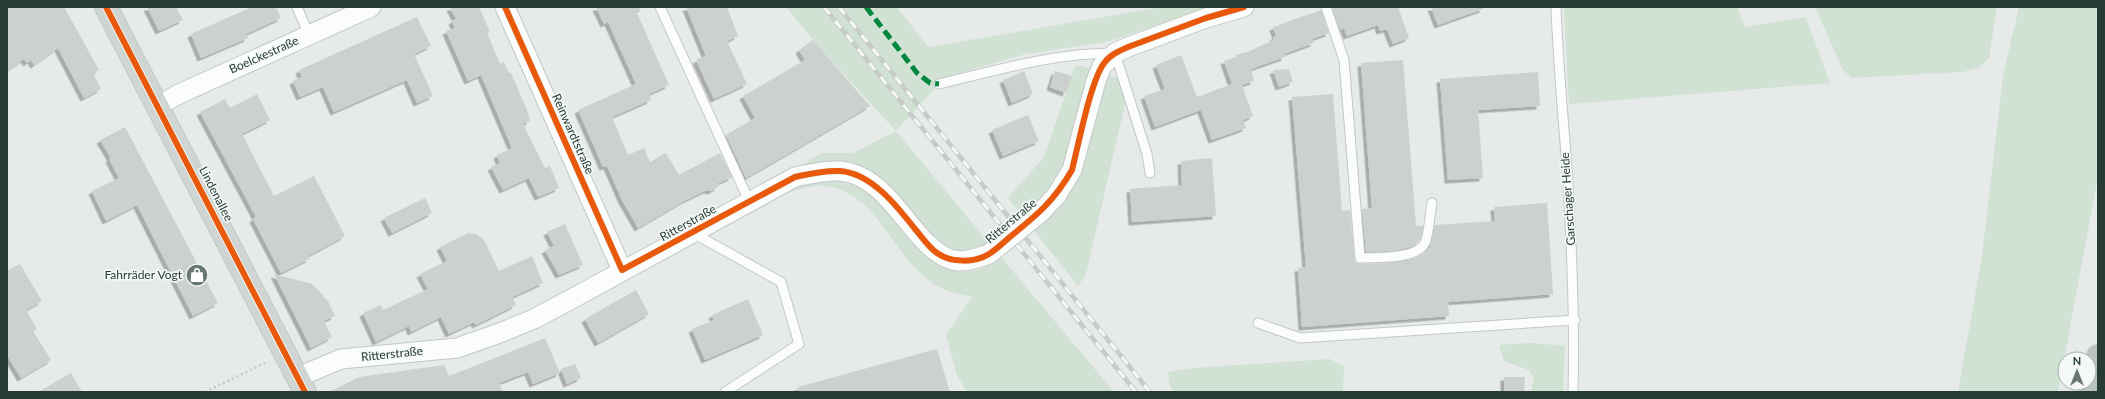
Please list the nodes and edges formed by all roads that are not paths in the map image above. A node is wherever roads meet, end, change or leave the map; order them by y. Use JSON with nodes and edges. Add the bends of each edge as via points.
{"nodes":[{"id":1,"x":106,"y":7,"type":"edge"},
{"id":2,"x":297,"y":7,"type":"edge"},
{"id":3,"x":371,"y":7,"type":"edge"},
{"id":4,"x":504,"y":7,"type":"edge"},
{"id":5,"x":660,"y":7,"type":"edge"},
{"id":6,"x":1244,"y":7,"type":"edge"},
{"id":7,"x":1326,"y":7,"type":"edge"},
{"id":8,"x":1556,"y":7,"type":"edge"},
{"id":9,"x":309,"y":35,"type":"junction"},
{"id":10,"x":1115,"y":53,"type":"junction"},
{"id":11,"x":940,"y":84,"type":"dead end"},
{"id":12,"x":158,"y":106,"type":"junction"},
{"id":13,"x":1150,"y":173,"type":"dead end"},
{"id":14,"x":749,"y":201,"type":"junction"},
{"id":15,"x":1432,"y":203,"type":"dead end"},
{"id":16,"x":693,"y":233,"type":"junction"},
{"id":17,"x":622,"y":270,"type":"junction"},
{"id":18,"x":1575,"y":320,"type":"junction"},
{"id":19,"x":1258,"y":323,"type":"dead end"},
{"id":20,"x":2098,"y":356,"type":"edge"},
{"id":21,"x":301,"y":385,"type":"edge"},
{"id":22,"x":725,"y":392,"type":"edge"},
{"id":23,"x":1573,"y":392,"type":"edge"},
{"id":24,"x":2091,"y":392,"type":"edge"}],
"edges":[{"from":1,"to":12,"type":"main road","name":"Lindenallee"},
{"from":2,"to":9,"type":"lane"},
{"from":3,"to":9,"type":"street","name":"Boelckestraße"},
{"from":4,"to":17,"type":"street","name":"Reinwardtstraße"},
{"from":5,"to":14,"type":"lane"},
{"from":6,"to":10,"type":"street","name":"Ritterstraße","via":[[1206,18]]},
{"from":7,"to":15,"type":"lane","via":[[1344,60],[1360,258],[1417,252],[1425,243]]},
{"from":8,"to":18,"type":"lane","name":"Garschager Heide","via":[[1557,60],[1568,181]]},
{"from":9,"to":12,"type":"street","name":"Boelckestraße"},
{"from":10,"to":11,"type":"lane","via":[[1083,53],[1039,60]]},
{"from":10,"to":13,"type":"lane","via":[[1147,154]]},
{"from":10,"to":14,"type":"street","name":"Ritterstraße","bridge":true,"via":[[1105,61],[1096,82],[1072,170],[1056,196],[1041,212],[989,254],[977,259],[954,260],[938,254],[881,191],[859,177],[840,171],[815,172],[794,177]]},
{"from":12,"to":21,"type":"main road","name":"Lindenallee"},
{"from":14,"to":16,"type":"street","name":"Ritterstraße"},
{"from":16,"to":17,"type":"street","name":"Ritterstraße"},
{"from":16,"to":22,"type":"lane","via":[[781,282],[799,344]]},
{"from":17,"to":21,"type":"street","name":"Ritterstraße","via":[[534,319],[497,334],[457,348],[341,359]]},
{"from":18,"to":19,"type":"lane","via":[[1300,338]]},
{"from":18,"to":23,"type":"lane","name":"Garschager Heide"},
{"from":20,"to":24,"type":"highway"}]}
